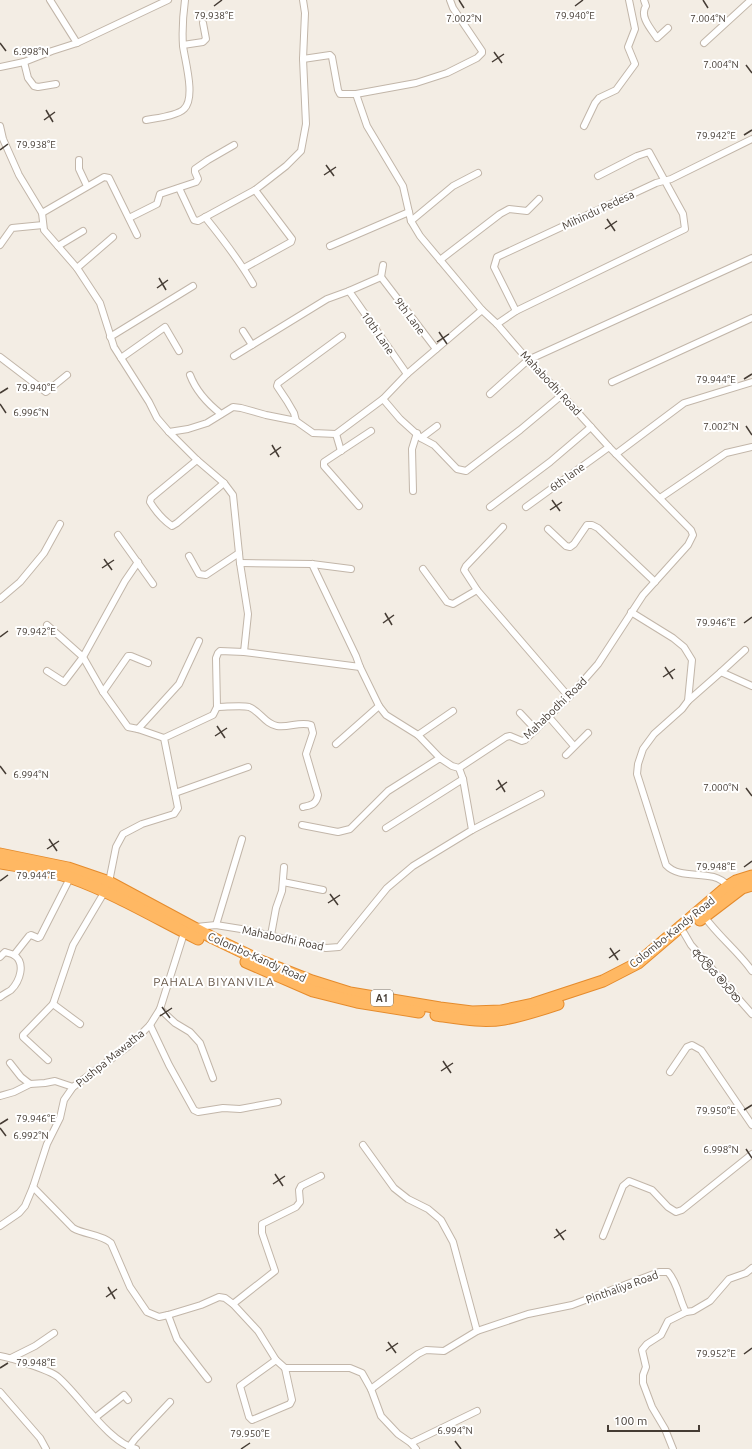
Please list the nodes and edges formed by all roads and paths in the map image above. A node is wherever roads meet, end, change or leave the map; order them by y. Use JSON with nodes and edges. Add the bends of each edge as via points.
{"nodes":[{"id":1,"x":50,"y":0,"type":"edge"},
{"id":2,"x":168,"y":0,"type":"edge"},
{"id":3,"x":185,"y":0,"type":"edge"},
{"id":4,"x":303,"y":0,"type":"edge"},
{"id":5,"x":450,"y":0,"type":"edge"},
{"id":6,"x":629,"y":0,"type":"edge"},
{"id":7,"x":644,"y":0,"type":"edge"},
{"id":8,"x":751,"y":0,"type":"edge"},
{"id":9,"x":203,"y":23,"type":"dead end"},
{"id":10,"x":668,"y":28,"type":"dead end"},
{"id":11,"x":77,"y":43,"type":"junction"},
{"id":12,"x":704,"y":43,"type":"dead end"},
{"id":13,"x":183,"y":45,"type":"junction"},
{"id":14,"x":303,"y":59,"type":"junction"},
{"id":15,"x":24,"y":62,"type":"junction"},
{"id":16,"x":0,"y":67,"type":"edge"},
{"id":17,"x":56,"y":84,"type":"dead end"},
{"id":18,"x":356,"y":94,"type":"junction"},
{"id":19,"x":146,"y":120,"type":"dead end"},
{"id":20,"x":0,"y":126,"type":"edge"},
{"id":21,"x":584,"y":126,"type":"dead end"},
{"id":22,"x":752,"y":139,"type":"edge"},
{"id":23,"x":234,"y":145,"type":"dead end"},
{"id":24,"x":78,"y":160,"type":"dead end"},
{"id":25,"x":478,"y":173,"type":"dead end"},
{"id":26,"x":598,"y":176,"type":"dead end"},
{"id":27,"x":664,"y":181,"type":"junction"},
{"id":28,"x":87,"y":186,"type":"junction"},
{"id":29,"x":179,"y":188,"type":"junction"},
{"id":30,"x":255,"y":190,"type":"junction"},
{"id":31,"x":539,"y":200,"type":"dead end"},
{"id":32,"x":42,"y":212,"type":"junction"},
{"id":33,"x":409,"y":212,"type":"junction"},
{"id":34,"x":205,"y":217,"type":"junction"},
{"id":35,"x":129,"y":218,"type":"junction"},
{"id":36,"x":411,"y":222,"type":"junction"},
{"id":37,"x":43,"y":225,"type":"junction"},
{"id":38,"x":83,"y":231,"type":"dead end"},
{"id":39,"x":138,"y":235,"type":"dead end"},
{"id":40,"x":113,"y":236,"type":"dead end"},
{"id":41,"x":0,"y":245,"type":"edge"},
{"id":42,"x":58,"y":246,"type":"junction"},
{"id":43,"x":330,"y":246,"type":"dead end"},
{"id":44,"x":752,"y":258,"type":"edge"},
{"id":45,"x":440,"y":260,"type":"junction"},
{"id":46,"x":383,"y":265,"type":"dead end"},
{"id":47,"x":77,"y":268,"type":"junction"},
{"id":48,"x":244,"y":268,"type":"junction"},
{"id":49,"x":381,"y":276,"type":"junction"},
{"id":50,"x":253,"y":284,"type":"dead end"},
{"id":51,"x":193,"y":286,"type":"dead end"},
{"id":52,"x":349,"y":291,"type":"junction"},
{"id":53,"x":482,"y":310,"type":"junction"},
{"id":54,"x":516,"y":311,"type":"junction"},
{"id":55,"x":752,"y":318,"type":"edge"},
{"id":56,"x":497,"y":324,"type":"junction"},
{"id":57,"x":243,"y":331,"type":"dead end"},
{"id":58,"x":342,"y":336,"type":"dead end"},
{"id":59,"x":110,"y":338,"type":"junction"},
{"id":60,"x":252,"y":345,"type":"junction"},
{"id":61,"x":436,"y":350,"type":"junction"},
{"id":62,"x":179,"y":351,"type":"dead end"},
{"id":63,"x":234,"y":356,"type":"dead end"},
{"id":64,"x":0,"y":357,"type":"edge"},
{"id":65,"x":121,"y":358,"type":"junction"},
{"id":66,"x":528,"y":360,"type":"junction"},
{"id":67,"x":407,"y":374,"type":"junction"},
{"id":68,"x":67,"y":375,"type":"dead end"},
{"id":69,"x":190,"y":375,"type":"dead end"},
{"id":70,"x":612,"y":382,"type":"dead end"},
{"id":71,"x":752,"y":382,"type":"edge"},
{"id":72,"x":490,"y":394,"type":"dead end"},
{"id":73,"x":562,"y":395,"type":"junction"},
{"id":74,"x":383,"y":399,"type":"junction"},
{"id":75,"x":221,"y":414,"type":"junction"},
{"id":76,"x":296,"y":421,"type":"junction"},
{"id":77,"x":437,"y":426,"type":"dead end"},
{"id":78,"x":591,"y":427,"type":"junction"},
{"id":79,"x":371,"y":431,"type":"dead end"},
{"id":80,"x":169,"y":432,"type":"junction"},
{"id":81,"x":336,"y":434,"type":"junction"},
{"id":82,"x":419,"y":435,"type":"junction"},
{"id":83,"x":609,"y":447,"type":"junction"},
{"id":84,"x":752,"y":447,"type":"edge"},
{"id":85,"x":342,"y":451,"type":"junction"},
{"id":86,"x":616,"y":454,"type":"junction"},
{"id":87,"x":197,"y":460,"type":"junction"},
{"id":88,"x":224,"y":483,"type":"junction"},
{"id":89,"x":413,"y":491,"type":"dead end"},
{"id":90,"x":660,"y":498,"type":"junction"},
{"id":91,"x":359,"y":506,"type":"dead end"},
{"id":92,"x":490,"y":507,"type":"dead end"},
{"id":93,"x":526,"y":507,"type":"dead end"},
{"id":94,"x":60,"y":524,"type":"dead end"},
{"id":95,"x":503,"y":527,"type":"dead end"},
{"id":96,"x":548,"y":529,"type":"dead end"},
{"id":97,"x":118,"y":535,"type":"dead end"},
{"id":98,"x":239,"y":553,"type":"junction"},
{"id":99,"x":188,"y":556,"type":"dead end"},
{"id":100,"x":138,"y":562,"type":"junction"},
{"id":101,"x":240,"y":563,"type":"junction"},
{"id":102,"x":312,"y":564,"type":"junction"},
{"id":103,"x":351,"y":569,"type":"dead end"},
{"id":104,"x":423,"y":569,"type":"dead end"},
{"id":105,"x":655,"y":582,"type":"junction"},
{"id":106,"x":153,"y":584,"type":"dead end"},
{"id":107,"x":477,"y":590,"type":"junction"},
{"id":108,"x":0,"y":599,"type":"edge"},
{"id":109,"x":631,"y":612,"type":"junction"},
{"id":110,"x":47,"y":625,"type":"dead end"},
{"id":111,"x":199,"y":641,"type":"dead end"},
{"id":112,"x":745,"y":650,"type":"dead end"},
{"id":113,"x":244,"y":652,"type":"junction"},
{"id":114,"x":83,"y":657,"type":"junction"},
{"id":115,"x":148,"y":663,"type":"dead end"},
{"id":116,"x":360,"y":667,"type":"junction"},
{"id":117,"x":47,"y":671,"type":"dead end"},
{"id":118,"x":721,"y":672,"type":"junction"},
{"id":119,"x":752,"y":686,"type":"edge"},
{"id":120,"x":103,"y":692,"type":"junction"},
{"id":121,"x":569,"y":697,"type":"junction"},
{"id":122,"x":688,"y":701,"type":"junction"},
{"id":123,"x":379,"y":706,"type":"junction"},
{"id":124,"x":217,"y":707,"type":"junction"},
{"id":125,"x":452,"y":711,"type":"dead end"},
{"id":126,"x":520,"y":713,"type":"dead end"},
{"id":127,"x":549,"y":717,"type":"junction"},
{"id":128,"x":138,"y":729,"type":"junction"},
{"id":129,"x":536,"y":730,"type":"junction"},
{"id":130,"x":588,"y":733,"type":"dead end"},
{"id":131,"x":418,"y":735,"type":"junction"},
{"id":132,"x":164,"y":738,"type":"junction"},
{"id":133,"x":336,"y":744,"type":"dead end"},
{"id":134,"x":574,"y":746,"type":"junction"},
{"id":135,"x":566,"y":755,"type":"dead end"},
{"id":136,"x":440,"y":758,"type":"junction"},
{"id":137,"x":248,"y":767,"type":"dead end"},
{"id":138,"x":459,"y":768,"type":"junction"},
{"id":139,"x":462,"y":779,"type":"junction"},
{"id":140,"x":175,"y":793,"type":"junction"},
{"id":141,"x":541,"y":794,"type":"dead end"},
{"id":142,"x":302,"y":807,"type":"dead end"},
{"id":143,"x":302,"y":825,"type":"dead end"},
{"id":144,"x":386,"y":828,"type":"dead end"},
{"id":145,"x":472,"y":830,"type":"junction"},
{"id":146,"x":242,"y":839,"type":"dead end"},
{"id":147,"x":0,"y":854,"type":"edge"},
{"id":148,"x":0,"y":863,"type":"edge"},
{"id":149,"x":284,"y":867,"type":"dead end"},
{"id":150,"x":752,"y":876,"type":"edge"},
{"id":151,"x":70,"y":878,"type":"junction"},
{"id":152,"x":283,"y":882,"type":"junction"},
{"id":153,"x":752,"y":885,"type":"edge"},
{"id":154,"x":728,"y":886,"type":"junction"},
{"id":155,"x":107,"y":887,"type":"junction"},
{"id":156,"x":323,"y":890,"type":"dead end"},
{"id":157,"x":704,"y":916,"type":"junction"},
{"id":158,"x":216,"y":925,"type":"junction"},
{"id":159,"x":188,"y":928,"type":"junction"},
{"id":160,"x":684,"y":933,"type":"junction"},
{"id":161,"x":271,"y":935,"type":"junction"},
{"id":162,"x":14,"y":955,"type":"junction"},
{"id":163,"x":0,"y":957,"type":"edge"},
{"id":164,"x":752,"y":971,"type":"edge"},
{"id":165,"x":0,"y":997,"type":"edge"},
{"id":166,"x":53,"y":1004,"type":"junction"},
{"id":167,"x":160,"y":1009,"type":"junction"},
{"id":168,"x":752,"y":1014,"type":"edge"},
{"id":169,"x":80,"y":1024,"type":"dead end"},
{"id":170,"x":150,"y":1026,"type":"junction"},
{"id":171,"x":48,"y":1060,"type":"dead end"},
{"id":172,"x":10,"y":1063,"type":"dead end"},
{"id":173,"x":670,"y":1072,"type":"dead end"},
{"id":174,"x":213,"y":1078,"type":"dead end"},
{"id":175,"x":30,"y":1084,"type":"junction"},
{"id":176,"x":73,"y":1087,"type":"junction"},
{"id":177,"x":0,"y":1096,"type":"edge"},
{"id":178,"x":278,"y":1102,"type":"dead end"},
{"id":179,"x":752,"y":1125,"type":"edge"},
{"id":180,"x":363,"y":1145,"type":"dead end"},
{"id":181,"x":752,"y":1154,"type":"edge"},
{"id":182,"x":322,"y":1176,"type":"dead end"},
{"id":183,"x":33,"y":1188,"type":"junction"},
{"id":184,"x":0,"y":1226,"type":"edge"},
{"id":185,"x":603,"y":1236,"type":"dead end"},
{"id":186,"x":752,"y":1268,"type":"edge"},
{"id":187,"x":233,"y":1304,"type":"junction"},
{"id":188,"x":686,"y":1312,"type":"junction"},
{"id":189,"x":168,"y":1315,"type":"junction"},
{"id":190,"x":477,"y":1331,"type":"junction"},
{"id":191,"x":54,"y":1333,"type":"dead end"},
{"id":192,"x":0,"y":1356,"type":"edge"},
{"id":193,"x":11,"y":1358,"type":"junction"},
{"id":194,"x":276,"y":1360,"type":"junction"},
{"id":195,"x":285,"y":1368,"type":"junction"},
{"id":196,"x":208,"y":1379,"type":"dead end"},
{"id":197,"x":371,"y":1389,"type":"junction"},
{"id":198,"x":0,"y":1392,"type":"edge"},
{"id":199,"x":128,"y":1400,"type":"dead end"},
{"id":200,"x":170,"y":1402,"type":"dead end"},
{"id":201,"x":477,"y":1411,"type":"dead end"},
{"id":202,"x":96,"y":1417,"type":"junction"},
{"id":203,"x":411,"y":1443,"type":"junction"},
{"id":204,"x":129,"y":1447,"type":"junction"},
{"id":205,"x":46,"y":1449,"type":"edge"},
{"id":206,"x":136,"y":1449,"type":"edge"},
{"id":207,"x":416,"y":1449,"type":"edge"},
{"id":208,"x":673,"y":1449,"type":"edge"}],
"edges":[{"from":1,"to":11,"type":"street"},
{"from":2,"to":11,"type":"street"},
{"from":3,"to":13,"type":"street"},
{"from":4,"to":14,"type":"street"},
{"from":5,"to":18,"type":"street","via":[[482,51],[481,55],[447,74],[416,84]]},
{"from":6,"to":21,"type":"street","via":[[635,29],[628,47],[635,64],[616,90],[599,98]]},
{"from":7,"to":10,"type":"street","via":[[646,6],[643,16],[657,38]]},
{"from":8,"to":12,"type":"street"},
{"from":9,"to":13,"type":"street","via":[[206,39],[203,42]]},
{"from":11,"to":15,"type":"street"},
{"from":13,"to":19,"type":"street","via":[[190,90],[188,105],[178,113]]},
{"from":14,"to":18,"type":"street","via":[[332,56],[340,94]]},
{"from":14,"to":30,"type":"street","via":[[306,124],[301,151]]},
{"from":15,"to":16,"type":"street"},
{"from":15,"to":17,"type":"street","via":[[28,78],[34,86],[38,88]]},
{"from":18,"to":33,"type":"street","via":[[367,126],[403,186]]},
{"from":20,"to":32,"type":"street","via":[[19,175]]},
{"from":22,"to":27,"type":"street","name":"Mihindu Pedesa"},
{"from":23,"to":29,"type":"street","via":[[195,169],[198,179],[196,182]]},
{"from":24,"to":28,"type":"street"},
{"from":25,"to":36,"type":"street","via":[[453,186]]},
{"from":26,"to":27,"type":"street","via":[[649,152]]},
{"from":27,"to":54,"type":"street","via":[[683,214],[685,229]]},
{"from":27,"to":54,"type":"street","name":"Mihindu Pedesa","via":[[497,257],[494,267]]},
{"from":28,"to":32,"type":"street"},
{"from":28,"to":35,"type":"street","via":[[104,177],[109,178]]},
{"from":29,"to":34,"type":"street","via":[[194,220],[198,221]]},
{"from":29,"to":35,"type":"street","via":[[160,194],[157,204]]},
{"from":30,"to":34,"type":"street"},
{"from":30,"to":48,"type":"street","via":[[292,239],[291,242]]},
{"from":31,"to":45,"type":"street","via":[[527,211],[509,209],[500,214]]},
{"from":32,"to":37,"type":"street"},
{"from":33,"to":36,"type":"street"},
{"from":33,"to":43,"type":"street"},
{"from":34,"to":48,"type":"street"},
{"from":35,"to":39,"type":"street"},
{"from":36,"to":45,"type":"street","name":"Mahabodhi Road"},
{"from":37,"to":41,"type":"street","via":[[12,228]]},
{"from":37,"to":42,"type":"street","via":[[44,230]]},
{"from":38,"to":42,"type":"street"},
{"from":40,"to":47,"type":"street"},
{"from":42,"to":47,"type":"street"},
{"from":44,"to":66,"type":"street"},
{"from":45,"to":53,"type":"street","name":"Mahabodhi Road"},
{"from":46,"to":49,"type":"street"},
{"from":47,"to":59,"type":"street","via":[[100,303]]},
{"from":48,"to":50,"type":"street"},
{"from":49,"to":52,"type":"street"},
{"from":49,"to":61,"type":"street","name":"9th Lane"},
{"from":51,"to":59,"type":"street"},
{"from":52,"to":60,"type":"street","via":[[327,299]]},
{"from":52,"to":67,"type":"street","name":"10th Lane"},
{"from":53,"to":56,"type":"street","name":"Mahabodhi Road"},
{"from":53,"to":61,"type":"street"},
{"from":54,"to":56,"type":"street"},
{"from":55,"to":70,"type":"street"},
{"from":56,"to":66,"type":"street","name":"Mahabodhi Road"},
{"from":57,"to":60,"type":"street"},
{"from":58,"to":76,"type":"street","via":[[278,383],[277,386],[294,413]]},
{"from":59,"to":65,"type":"street"},
{"from":60,"to":63,"type":"street"},
{"from":61,"to":67,"type":"street"},
{"from":62,"to":65,"type":"street","via":[[165,327]]},
{"from":64,"to":68,"type":"street","via":[[46,392]]},
{"from":65,"to":80,"type":"street","via":[[157,418]]},
{"from":66,"to":72,"type":"street"},
{"from":66,"to":73,"type":"street","name":"Mahabodhi Road"},
{"from":67,"to":74,"type":"street"},
{"from":69,"to":75,"type":"street","via":[[195,386]]},
{"from":71,"to":86,"type":"street","via":[[684,403]]},
{"from":73,"to":78,"type":"street","name":"Mahabodhi Road"},
{"from":73,"to":82,"type":"street","via":[[466,471],[457,469],[434,445]]},
{"from":74,"to":81,"type":"street"},
{"from":74,"to":82,"type":"street","via":[[400,419]]},
{"from":75,"to":76,"type":"street","via":[[233,407]]},
{"from":75,"to":80,"type":"street","via":[[207,423]]},
{"from":76,"to":81,"type":"street","via":[[313,432]]},
{"from":77,"to":82,"type":"street"},
{"from":78,"to":83,"type":"street","name":"Mahabodhi Road"},
{"from":78,"to":92,"type":"street"},
{"from":79,"to":85,"type":"street"},
{"from":80,"to":87,"type":"street"},
{"from":81,"to":85,"type":"street"},
{"from":82,"to":89,"type":"street","via":[[412,449]]},
{"from":83,"to":86,"type":"street","name":"Mahabodhi Road"},
{"from":83,"to":93,"type":"street","name":"6th lane"},
{"from":84,"to":90,"type":"street","via":[[726,453]]},
{"from":85,"to":91,"type":"street","via":[[324,462],[324,466]]},
{"from":86,"to":90,"type":"street","name":"Mahabodhi Road"},
{"from":87,"to":88,"type":"street"},
{"from":87,"to":88,"type":"street","via":[[151,498],[152,506],[167,523],[172,526],[177,523]]},
{"from":88,"to":98,"type":"street","via":[[233,495]]},
{"from":90,"to":105,"type":"street","name":"Mahabodhi Road","via":[[693,535],[688,545]]},
{"from":94,"to":108,"type":"street","via":[[44,553],[20,582]]},
{"from":95,"to":107,"type":"street","via":[[464,570]]},
{"from":96,"to":105,"type":"street","via":[[570,547],[587,525],[592,525]]},
{"from":97,"to":100,"type":"street"},
{"from":98,"to":99,"type":"street","via":[[206,575],[200,574]]},
{"from":98,"to":101,"type":"street"},
{"from":100,"to":106,"type":"street"},
{"from":100,"to":114,"type":"street","via":[[124,581]]},
{"from":101,"to":102,"type":"street"},
{"from":101,"to":113,"type":"street","via":[[248,614]]},
{"from":102,"to":103,"type":"street"},
{"from":102,"to":116,"type":"street"},
{"from":104,"to":107,"type":"street","via":[[450,604]]},
{"from":105,"to":109,"type":"street","name":"Mahabodhi Road"},
{"from":107,"to":121,"type":"street"},
{"from":109,"to":121,"type":"street","name":"Mahabodhi Road","via":[[598,664]]},
{"from":109,"to":122,"type":"street","via":[[684,647],[692,660]]},
{"from":110,"to":114,"type":"street"},
{"from":111,"to":128,"type":"street","via":[[179,684]]},
{"from":112,"to":118,"type":"street"},
{"from":113,"to":116,"type":"street"},
{"from":113,"to":124,"type":"street","via":[[218,653]]},
{"from":114,"to":117,"type":"street","via":[[64,682]]},
{"from":114,"to":120,"type":"street"},
{"from":115,"to":120,"type":"street","via":[[128,656]]},
{"from":116,"to":123,"type":"street"},
{"from":118,"to":119,"type":"street"},
{"from":118,"to":122,"type":"street"},
{"from":120,"to":128,"type":"street","via":[[128,727]]},
{"from":121,"to":127,"type":"street","name":"Mahabodhi Road"},
{"from":122,"to":154,"type":"street","via":[[654,734],[643,749],[637,774],[670,870],[715,877],[723,880]]},
{"from":123,"to":131,"type":"street","via":[[386,715]]},
{"from":123,"to":133,"type":"street"},
{"from":124,"to":132,"type":"street","via":[[213,715]]},
{"from":124,"to":142,"type":"street","via":[[248,706],[276,726],[305,722],[311,725],[313,733],[306,754],[318,795],[314,805]]},
{"from":125,"to":131,"type":"street"},
{"from":126,"to":129,"type":"street"},
{"from":127,"to":129,"type":"street","name":"Mahabodhi Road"},
{"from":127,"to":134,"type":"street"},
{"from":128,"to":132,"type":"street"},
{"from":129,"to":138,"type":"street","name":"Mahabodhi Road","via":[[523,741],[506,737]]},
{"from":130,"to":134,"type":"street"},
{"from":131,"to":136,"type":"street"},
{"from":132,"to":140,"type":"street"},
{"from":134,"to":135,"type":"street"},
{"from":136,"to":138,"type":"street"},
{"from":136,"to":143,"type":"street","via":[[388,791],[350,829],[338,832]]},
{"from":137,"to":140,"type":"street"},
{"from":138,"to":139,"type":"street"},
{"from":139,"to":144,"type":"street"},
{"from":139,"to":145,"type":"street"},
{"from":140,"to":155,"type":"street","via":[[178,808],[174,814],[142,824],[123,834],[116,847]]},
{"from":141,"to":145,"type":"street","name":"Mahabodhi Road"},
{"from":145,"to":161,"type":"street","name":"Mahabodhi Road","via":[[413,866],[392,884],[339,947],[326,948]]},
{"from":146,"to":158,"type":"street"},
{"from":147,"to":155,"type":"highway","name":"Colombo-Kandy Road","number":"A1","via":[[68,868]]},
{"from":148,"to":151,"type":"highway","name":"Colombo-Kandy Road","number":"A1","via":[[44,870]]},
{"from":149,"to":152,"type":"street"},
{"from":150,"to":154,"type":"highway","name":"Colombo-Kandy Road","number":"A1"},
{"from":151,"to":155,"type":"highway","name":"Colombo-Kandy Road","number":"A1"},
{"from":151,"to":162,"type":"street","via":[[40,937],[31,934]]},
{"from":152,"to":156,"type":"street"},
{"from":152,"to":161,"type":"street"},
{"from":153,"to":157,"type":"highway","name":"Colombo-Kandy Road","number":"A1","via":[[742,888]]},
{"from":154,"to":159,"type":"highway","name":"Colombo-Kandy Road","number":"A1","via":[[643,959],[625,971],[534,1004],[500,1011],[472,1012],[350,993],[261,961]]},
{"from":155,"to":159,"type":"highway","name":"Colombo-Kandy Road","number":"A1"},
{"from":155,"to":166,"type":"street","via":[[73,945]]},
{"from":157,"to":160,"type":"highway","name":"Colombo-Kandy Road","number":"A1"},
{"from":157,"to":164,"type":"street"},
{"from":158,"to":159,"type":"street","name":"Mahabodhi Road"},
{"from":158,"to":161,"type":"street","name":"Mahabodhi Road"},
{"from":159,"to":160,"type":"highway","name":"Colombo-Kandy Road","number":"A1","via":[[264,971],[312,990],[357,1002],[469,1020],[502,1020],[613,985],[642,969]]},
{"from":159,"to":167,"type":"street","name":"Pushpa Mawatha"},
{"from":160,"to":168,"type":"street","name":"අරලිය මාවත","via":[[691,945]]},
{"from":162,"to":163,"type":"street","via":[[5,952]]},
{"from":162,"to":165,"type":"street","via":[[22,968],[19,979],[12,989]]},
{"from":166,"to":169,"type":"street"},
{"from":166,"to":171,"type":"street","via":[[23,1035]]},
{"from":167,"to":170,"type":"street","name":"Pushpa Mawatha"},
{"from":167,"to":174,"type":"street","via":[[200,1043]]},
{"from":170,"to":176,"type":"street","name":"Pushpa Mawatha","via":[[130,1045]]},
{"from":170,"to":178,"type":"street","via":[[194,1110],[198,1112],[223,1108],[240,1109]]},
{"from":172,"to":175,"type":"street"},
{"from":173,"to":179,"type":"street","via":[[687,1047],[692,1045],[701,1050]]},
{"from":175,"to":176,"type":"street","via":[[55,1080]]},
{"from":175,"to":177,"type":"street"},
{"from":176,"to":183,"type":"street","name":"Pushpa Mawatha","via":[[64,1100],[60,1118],[47,1144]]},
{"from":180,"to":190,"type":"street","via":[[394,1188],[441,1220],[453,1242]]},
{"from":181,"to":185,"type":"street","via":[[682,1210],[676,1212],[652,1190],[630,1181],[623,1186]]},
{"from":182,"to":187,"type":"street","via":[[301,1186],[300,1202],[296,1207],[262,1224],[262,1233],[275,1271]]},
{"from":183,"to":184,"type":"street","name":"Pushpa Mawatha","via":[[19,1213]]},
{"from":183,"to":189,"type":"street","via":[[73,1228],[107,1238],[130,1287],[147,1312],[159,1316]]},
{"from":186,"to":188,"type":"street","via":[[746,1274],[729,1279],[710,1301],[693,1311]]},
{"from":187,"to":189,"type":"street","via":[[219,1297]]},
{"from":187,"to":194,"type":"street","via":[[258,1331]]},
{"from":188,"to":190,"type":"street","name":"Pinthaliya Road","via":[[673,1277],[668,1272],[659,1272],[572,1305],[528,1314]]},
{"from":188,"to":208,"type":"street","via":[[668,1321],[661,1335],[642,1350],[646,1367],[643,1383]]},
{"from":189,"to":196,"type":"street","via":[[177,1339]]},
{"from":190,"to":197,"type":"street","name":"Pinthaliya Road","via":[[444,1351],[426,1350],[418,1354]]},
{"from":191,"to":193,"type":"street"},
{"from":192,"to":193,"type":"street"},
{"from":193,"to":202,"type":"street","via":[[56,1376]]},
{"from":194,"to":195,"type":"street"},
{"from":194,"to":195,"type":"street","via":[[240,1386],[249,1418],[252,1420],[290,1404],[292,1400]]},
{"from":195,"to":197,"type":"street","via":[[350,1368],[362,1373]]},
{"from":197,"to":203,"type":"street","via":[[381,1416],[398,1434]]},
{"from":198,"to":205,"type":"street","via":[[40,1438]]},
{"from":199,"to":202,"type":"street","via":[[124,1395]]},
{"from":200,"to":204,"type":"street"},
{"from":201,"to":203,"type":"street"},
{"from":202,"to":204,"type":"street","via":[[113,1437]]},
{"from":203,"to":207,"type":"street"},
{"from":204,"to":206,"type":"street"}]}
